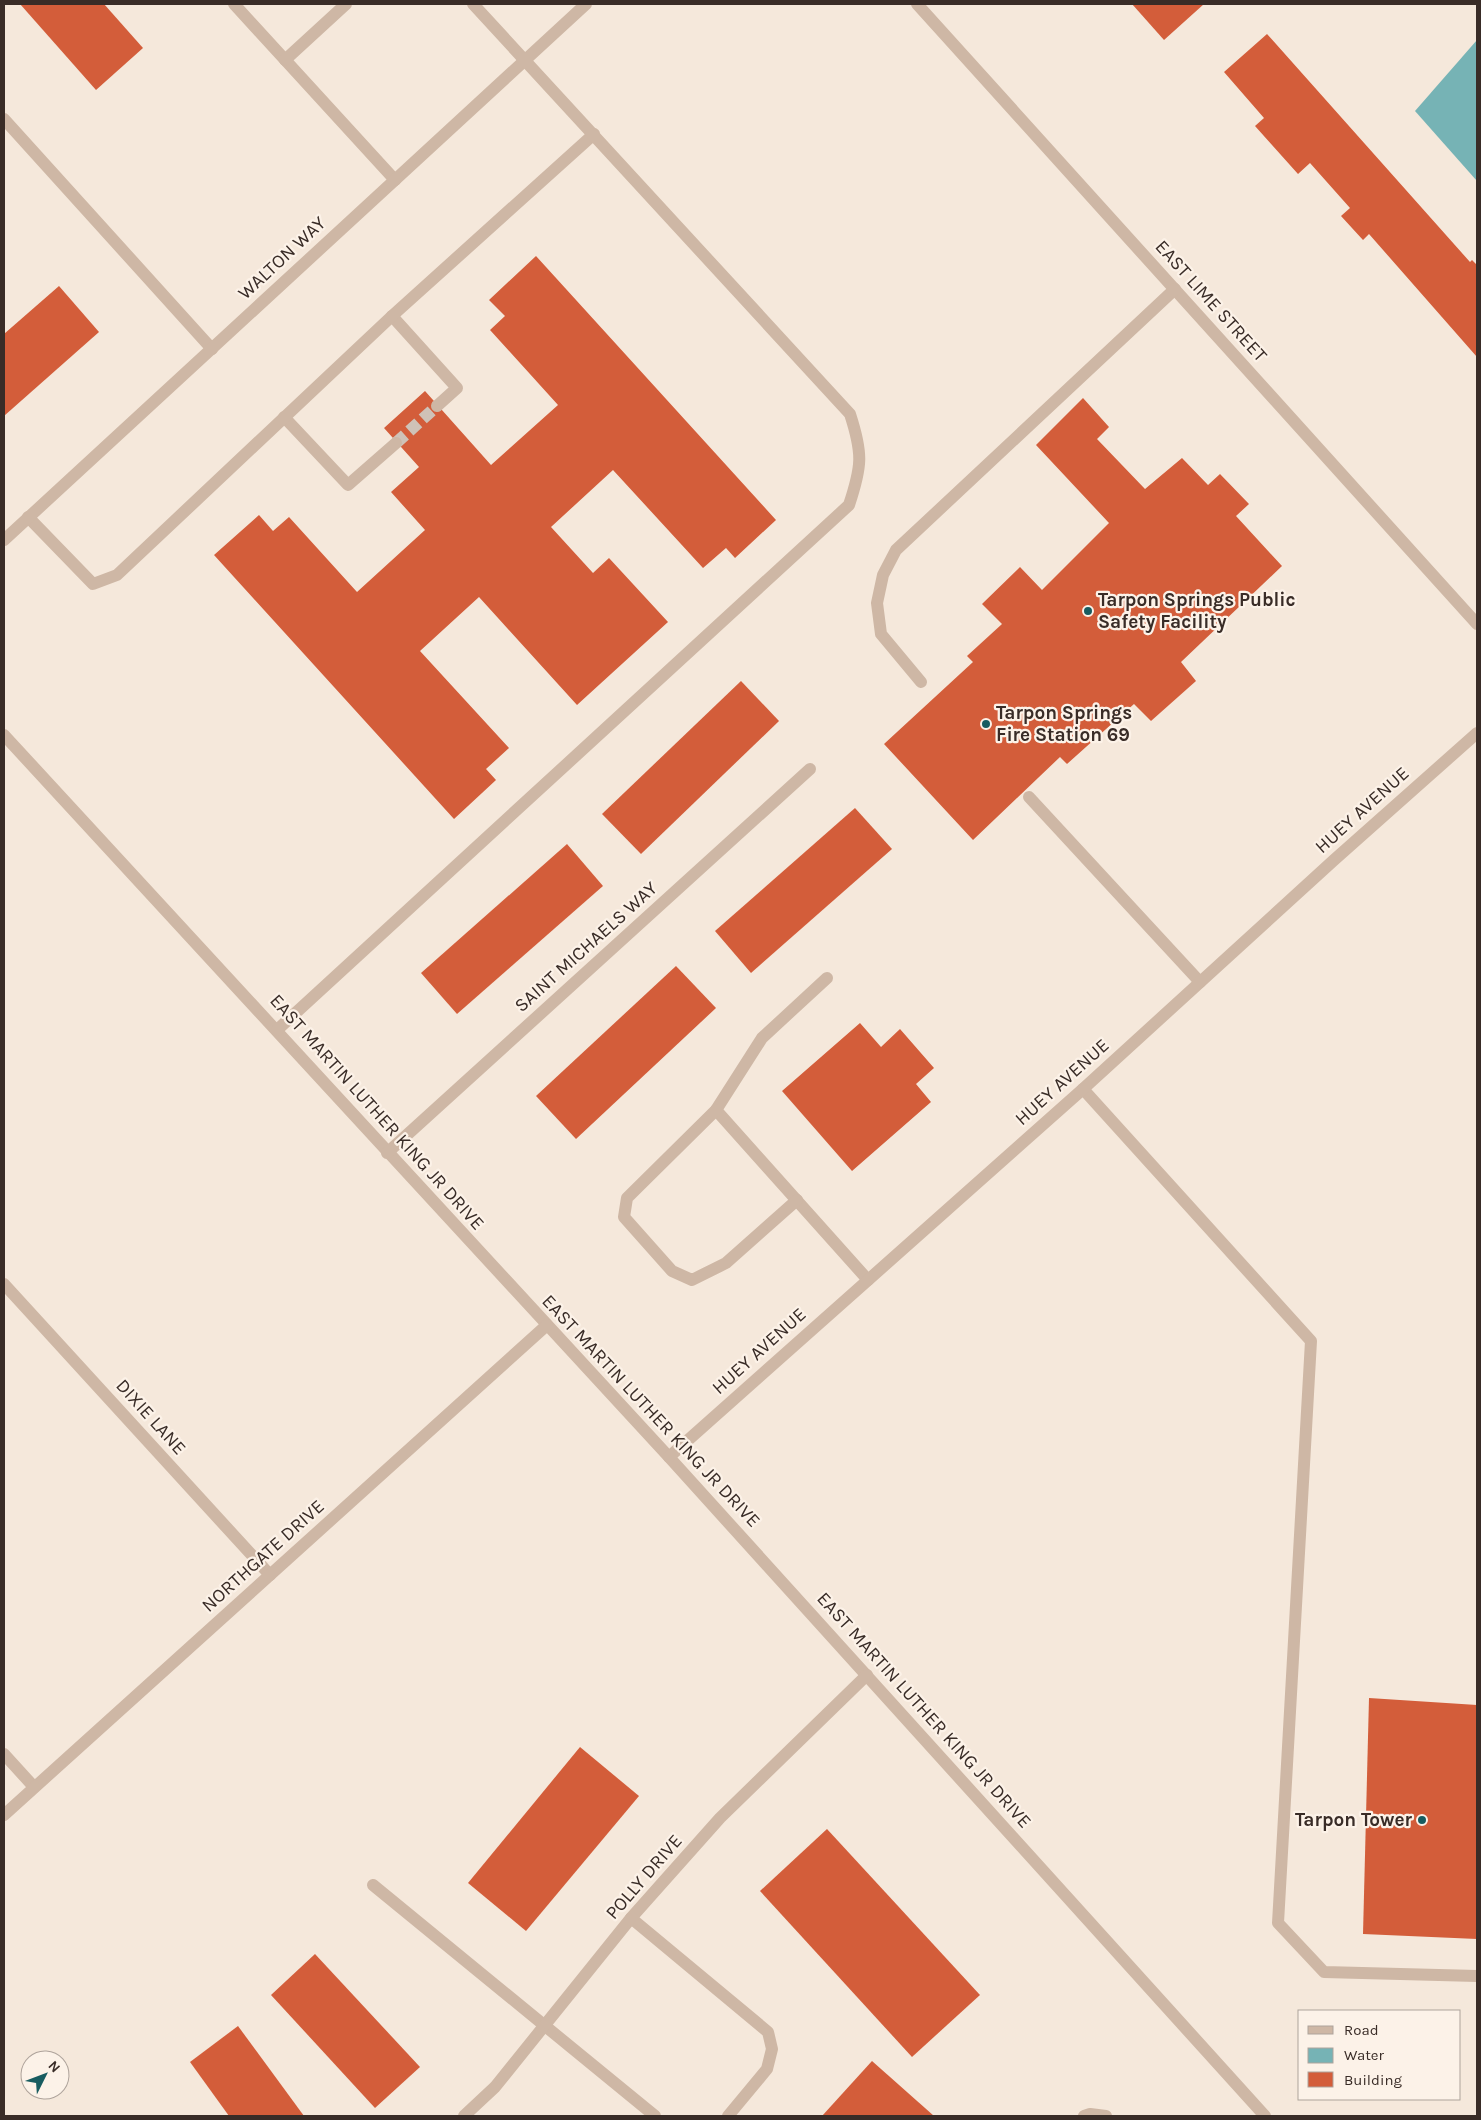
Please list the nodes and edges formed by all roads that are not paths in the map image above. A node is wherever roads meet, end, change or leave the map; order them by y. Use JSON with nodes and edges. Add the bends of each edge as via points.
{"nodes":[{"id":1,"x":234,"y":4,"type":"edge"},
{"id":2,"x":346,"y":4,"type":"edge"},
{"id":3,"x":474,"y":4,"type":"edge"},
{"id":4,"x":586,"y":4,"type":"edge"},
{"id":5,"x":917,"y":4,"type":"edge"},
{"id":6,"x":285,"y":60,"type":"junction"},
{"id":7,"x":525,"y":60,"type":"junction"},
{"id":8,"x":4,"y":119,"type":"edge"},
{"id":9,"x":594,"y":134,"type":"junction"},
{"id":10,"x":395,"y":180,"type":"junction"},
{"id":11,"x":1174,"y":289,"type":"junction"},
{"id":12,"x":392,"y":316,"type":"junction"},
{"id":13,"x":212,"y":349,"type":"junction"},
{"id":14,"x":438,"y":406,"type":"tunnel mouth"},
{"id":15,"x":284,"y":417,"type":"junction"},
{"id":16,"x":396,"y":443,"type":"tunnel mouth"},
{"id":17,"x":28,"y":517,"type":"junction"},
{"id":18,"x":4,"y":540,"type":"edge"},
{"id":19,"x":1477,"y":624,"type":"edge"},
{"id":20,"x":921,"y":682,"type":"dead end"},
{"id":21,"x":1477,"y":733,"type":"edge"},
{"id":22,"x":4,"y":735,"type":"edge"},
{"id":23,"x":810,"y":769,"type":"dead end"},
{"id":24,"x":1029,"y":797,"type":"dead end"},
{"id":25,"x":827,"y":978,"type":"dead end"},
{"id":26,"x":1200,"y":982,"type":"junction"},
{"id":27,"x":277,"y":1030,"type":"junction"},
{"id":28,"x":1083,"y":1089,"type":"junction"},
{"id":29,"x":716,"y":1110,"type":"junction"},
{"id":30,"x":387,"y":1153,"type":"junction"},
{"id":31,"x":797,"y":1200,"type":"junction"},
{"id":32,"x":868,"y":1280,"type":"junction"},
{"id":33,"x":4,"y":1284,"type":"edge"},
{"id":34,"x":547,"y":1325,"type":"junction"},
{"id":35,"x":668,"y":1457,"type":"junction"},
{"id":36,"x":270,"y":1575,"type":"junction"},
{"id":37,"x":867,"y":1675,"type":"junction"},
{"id":38,"x":4,"y":1754,"type":"edge"},
{"id":39,"x":34,"y":1787,"type":"junction"},
{"id":40,"x":4,"y":1815,"type":"edge"},
{"id":41,"x":373,"y":1885,"type":"dead end"},
{"id":42,"x":632,"y":1918,"type":"junction"},
{"id":43,"x":1477,"y":1976,"type":"edge"},
{"id":44,"x":545,"y":2025,"type":"junction"},
{"id":45,"x":464,"y":2116,"type":"edge"},
{"id":46,"x":655,"y":2116,"type":"edge"},
{"id":47,"x":728,"y":2116,"type":"edge"},
{"id":48,"x":1084,"y":2116,"type":"edge"},
{"id":49,"x":1106,"y":2116,"type":"edge"},
{"id":50,"x":1265,"y":2116,"type":"edge"}],
"edges":[{"from":1,"to":6,"type":"street"},
{"from":2,"to":6,"type":"street"},
{"from":3,"to":7,"type":"street"},
{"from":4,"to":7,"type":"street","name":"WALTON WAY"},
{"from":5,"to":11,"type":"street","name":"EAST LIME STREET"},
{"from":6,"to":10,"type":"street"},
{"from":7,"to":9,"type":"street"},
{"from":7,"to":10,"type":"street","name":"WALTON WAY"},
{"from":8,"to":13,"type":"street"},
{"from":9,"to":12,"type":"street"},
{"from":9,"to":27,"type":"street","via":[[850,414],[859,440],[860,472],[849,505]]},
{"from":10,"to":13,"type":"street","name":"WALTON WAY"},
{"from":11,"to":19,"type":"street","name":"EAST LIME STREET"},
{"from":11,"to":20,"type":"street","via":[[896,550],[883,575],[877,603],[881,634]]},
{"from":12,"to":14,"type":"street","via":[[457,388]]},
{"from":12,"to":15,"type":"street"},
{"from":13,"to":17,"type":"street","name":"WALTON WAY"},
{"from":15,"to":16,"type":"street","via":[[348,485]]},
{"from":15,"to":17,"type":"street","via":[[117,575],[93,584]]},
{"from":17,"to":18,"type":"street","name":"WALTON WAY"},
{"from":21,"to":26,"type":"street","name":"HUEY AVENUE"},
{"from":22,"to":27,"type":"street","name":"EAST MARTIN LUTHER KING JR DRIVE"},
{"from":23,"to":30,"type":"street","name":"SAINT MICHAELS WAY"},
{"from":24,"to":26,"type":"street"},
{"from":25,"to":29,"type":"street","via":[[762,1038]]},
{"from":26,"to":28,"type":"street","name":"HUEY AVENUE"},
{"from":27,"to":30,"type":"street","name":"EAST MARTIN LUTHER KING JR DRIVE"},
{"from":28,"to":32,"type":"street","name":"HUEY AVENUE"},
{"from":28,"to":43,"type":"street","via":[[1311,1341],[1278,1923],[1324,1972]]},
{"from":29,"to":31,"type":"street"},
{"from":29,"to":31,"type":"street","via":[[628,1198],[624,1217],[672,1271],[692,1280],[726,1263]]},
{"from":30,"to":34,"type":"street","name":"EAST MARTIN LUTHER KING JR DRIVE"},
{"from":31,"to":32,"type":"street"},
{"from":32,"to":35,"type":"street","name":"HUEY AVENUE"},
{"from":33,"to":36,"type":"street","name":"DIXIE LANE"},
{"from":34,"to":35,"type":"street","name":"EAST MARTIN LUTHER KING JR DRIVE"},
{"from":34,"to":36,"type":"street","name":"NORTHGATE DRIVE"},
{"from":35,"to":37,"type":"street","name":"EAST MARTIN LUTHER KING JR DRIVE"},
{"from":36,"to":39,"type":"street","name":"NORTHGATE DRIVE"},
{"from":37,"to":42,"type":"street","name":"POLLY DRIVE","via":[[741,1796]]},
{"from":37,"to":50,"type":"street","name":"EAST MARTIN LUTHER KING JR DRIVE"},
{"from":38,"to":39,"type":"street"},
{"from":39,"to":40,"type":"street","name":"NORTHGATE DRIVE"},
{"from":41,"to":44,"type":"street"},
{"from":42,"to":44,"type":"street","name":"POLLY DRIVE"},
{"from":42,"to":47,"type":"street","via":[[768,2032],[772,2048],[767,2068]]},
{"from":44,"to":45,"type":"street","name":"POLLY DRIVE","via":[[495,2087]]},
{"from":44,"to":46,"type":"street"},
{"from":48,"to":49,"type":"street"}]}
